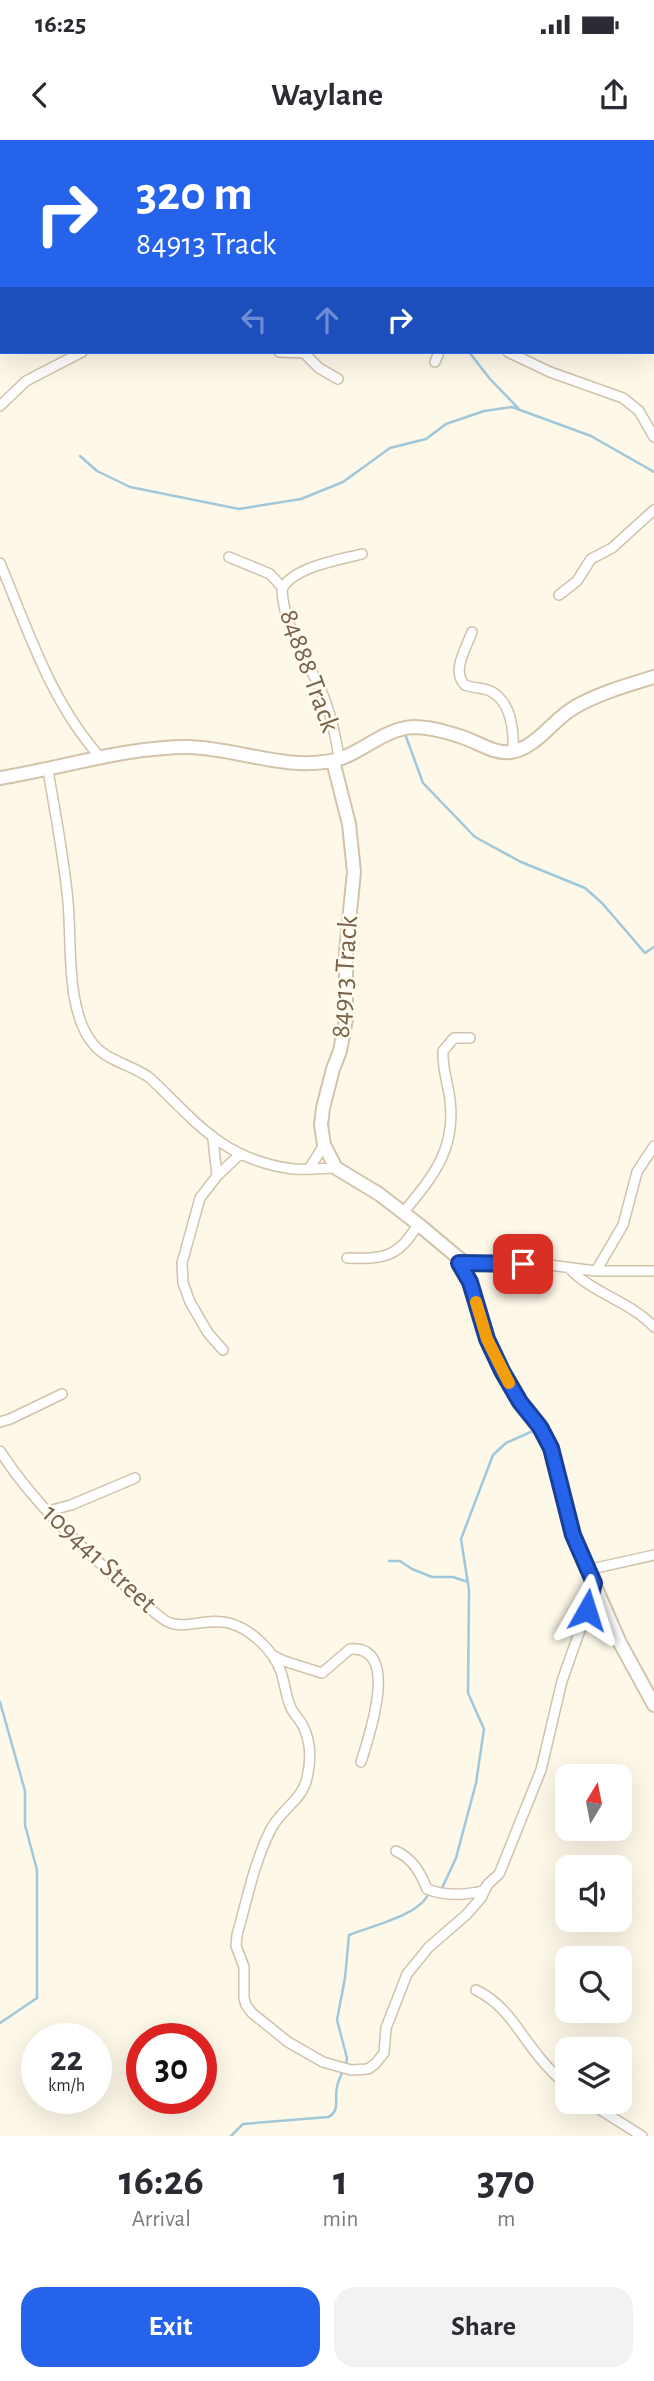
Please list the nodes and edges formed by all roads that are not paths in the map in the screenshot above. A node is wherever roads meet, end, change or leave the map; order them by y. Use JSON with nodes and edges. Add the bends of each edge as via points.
{"nodes":[{"id":1,"x":78,"y":354,"type":"edge"},
{"id":2,"x":304,"y":354,"type":"edge"},
{"id":3,"x":438,"y":354,"type":"edge"},
{"id":4,"x":512,"y":354,"type":"edge"},
{"id":5,"x":435,"y":362,"type":"dead end"},
{"id":6,"x":338,"y":379,"type":"dead end"},
{"id":7,"x":0,"y":406,"type":"edge"},
{"id":8,"x":654,"y":437,"type":"edge"},
{"id":9,"x":654,"y":510,"type":"edge"},
{"id":10,"x":362,"y":554,"type":"dead end"},
{"id":11,"x":229,"y":557,"type":"dead end"},
{"id":12,"x":0,"y":563,"type":"edge"},
{"id":13,"x":282,"y":587,"type":"junction"},
{"id":14,"x":559,"y":595,"type":"dead end"},
{"id":15,"x":472,"y":632,"type":"dead end"},
{"id":16,"x":654,"y":677,"type":"edge"},
{"id":17,"x":513,"y":751,"type":"junction"},
{"id":18,"x":101,"y":758,"type":"junction"},
{"id":19,"x":336,"y":760,"type":"junction"},
{"id":20,"x":48,"y":770,"type":"junction"},
{"id":21,"x":0,"y":778,"type":"edge"},
{"id":22,"x":470,"y":1038,"type":"dead end"},
{"id":23,"x":213,"y":1139,"type":"junction"},
{"id":24,"x":324,"y":1145,"type":"junction"},
{"id":25,"x":654,"y":1146,"type":"edge"},
{"id":26,"x":239,"y":1155,"type":"junction"},
{"id":27,"x":336,"y":1168,"type":"junction"},
{"id":28,"x":309,"y":1169,"type":"junction"},
{"id":29,"x":217,"y":1177,"type":"junction"},
{"id":30,"x":403,"y":1213,"type":"junction"},
{"id":31,"x":418,"y":1224,"type":"junction"},
{"id":32,"x":347,"y":1258,"type":"dead end"},
{"id":33,"x":457,"y":1259,"type":"junction"},
{"id":34,"x":569,"y":1268,"type":"junction"},
{"id":35,"x":596,"y":1271,"type":"junction"},
{"id":36,"x":654,"y":1271,"type":"edge"},
{"id":37,"x":654,"y":1327,"type":"edge"},
{"id":38,"x":223,"y":1350,"type":"dead end"},
{"id":39,"x":62,"y":1394,"type":"dead end"},
{"id":40,"x":0,"y":1422,"type":"edge"},
{"id":41,"x":0,"y":1451,"type":"edge"},
{"id":42,"x":135,"y":1478,"type":"dead end"},
{"id":43,"x":48,"y":1511,"type":"junction"},
{"id":44,"x":654,"y":1555,"type":"edge"},
{"id":45,"x":587,"y":1570,"type":"junction"},
{"id":46,"x":594,"y":1583,"type":"junction"},
{"id":47,"x":272,"y":1655,"type":"junction"},
{"id":48,"x":654,"y":1704,"type":"edge"},
{"id":49,"x":361,"y":1762,"type":"dead end"},
{"id":50,"x":396,"y":1852,"type":"dead end"},
{"id":51,"x":488,"y":1884,"type":"junction"},
{"id":52,"x":476,"y":1990,"type":"dead end"},
{"id":53,"x":555,"y":2074,"type":"edge"},
{"id":54,"x":607,"y":2114,"type":"edge"},
{"id":55,"x":642,"y":2136,"type":"edge"}],
"edges":[{"from":1,"to":7,"type":"street","via":[[26,381]]},
{"from":2,"to":6,"type":"street"},
{"from":3,"to":5,"type":"street"},
{"from":4,"to":8,"type":"street","via":[[623,398],[639,411]]},
{"from":9,"to":14,"type":"street","via":[[612,548],[591,559],[577,581]]},
{"from":10,"to":13,"type":"street","name":"84888 Track","via":[[297,574]]},
{"from":11,"to":13,"type":"street","via":[[270,574]]},
{"from":12,"to":18,"type":"street","via":[[61,703]]},
{"from":13,"to":19,"type":"street","name":"84888 Track","via":[[287,616],[325,701]]},
{"from":15,"to":17,"type":"street","via":[[459,678],[465,685],[494,694],[507,709]]},
{"from":16,"to":17,"type":"street","via":[[576,706],[527,746]]},
{"from":17,"to":19,"type":"street","via":[[490,748],[438,729],[409,727]]},
{"from":18,"to":19,"type":"street","via":[[189,747],[281,761]]},
{"from":18,"to":20,"type":"street"},
{"from":19,"to":24,"type":"street","name":"84913 Track","via":[[354,872],[346,951],[346,1019],[323,1108]]},
{"from":20,"to":21,"type":"street"},
{"from":20,"to":23,"type":"street","via":[[68,902],[71,975],[87,1034],[98,1049],[150,1079]]},
{"from":22,"to":30,"type":"street","via":[[454,1038],[443,1051],[451,1134],[443,1157]]},
{"from":23,"to":26,"type":"street"},
{"from":23,"to":29,"type":"street"},
{"from":24,"to":27,"type":"street","name":"84913 Track"},
{"from":24,"to":28,"type":"street"},
{"from":25,"to":35,"type":"street","via":[[637,1172],[623,1224]]},
{"from":26,"to":28,"type":"street"},
{"from":26,"to":29,"type":"street"},
{"from":27,"to":28,"type":"street"},
{"from":27,"to":30,"type":"street"},
{"from":29,"to":38,"type":"street","via":[[197,1205],[181,1270],[200,1321]]},
{"from":30,"to":31,"type":"street"},
{"from":31,"to":32,"type":"street","via":[[409,1240],[386,1257]]},
{"from":31,"to":33,"type":"street"},
{"from":33,"to":34,"type":"street"},
{"from":33,"to":45,"type":"street","via":[[502,1371],[551,1448],[573,1535]]},
{"from":34,"to":35,"type":"street"},
{"from":34,"to":37,"type":"street"},
{"from":35,"to":36,"type":"street"},
{"from":39,"to":40,"type":"street"},
{"from":41,"to":43,"type":"street","name":"109441 Street"},
{"from":42,"to":43,"type":"street"},
{"from":43,"to":47,"type":"street","name":"109441 Street","via":[[164,1620],[178,1625],[231,1623],[246,1630]]},
{"from":44,"to":45,"type":"street"},
{"from":45,"to":46,"type":"street"},
{"from":46,"to":48,"type":"street"},
{"from":46,"to":51,"type":"street","name":"109441 Street","via":[[530,1802],[499,1874]]},
{"from":47,"to":49,"type":"street","via":[[322,1673],[350,1649],[373,1657],[378,1682]]},
{"from":47,"to":51,"type":"street","name":"109441 Street","via":[[305,1729],[310,1756],[302,1794],[267,1836],[237,1935],[244,1997],[252,2013],[323,2062],[351,2070],[368,2069],[384,2053],[386,2028],[407,1974],[429,1947],[466,1915]]},
{"from":50,"to":51,"type":"street","via":[[409,1859],[427,1889],[473,1893]]},
{"from":52,"to":53,"type":"street","via":[[512,2018]]},
{"from":54,"to":55,"type":"street"}]}
